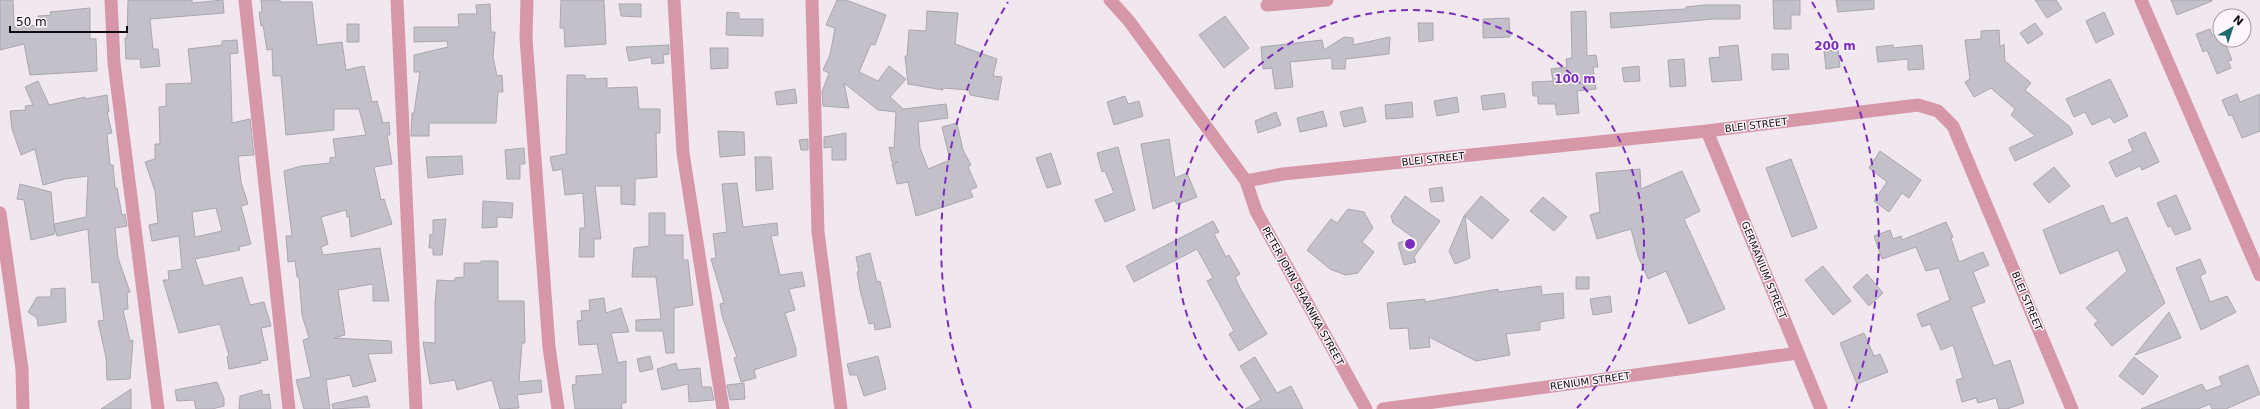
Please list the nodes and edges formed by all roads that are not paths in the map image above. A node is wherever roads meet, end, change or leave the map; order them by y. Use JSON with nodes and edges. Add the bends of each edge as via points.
{"nodes":[{"id":1,"x":111,"y":0,"type":"edge"},
{"id":2,"x":245,"y":0,"type":"edge"},
{"id":3,"x":397,"y":0,"type":"edge"},
{"id":4,"x":527,"y":0,"type":"edge"},
{"id":5,"x":674,"y":0,"type":"edge"},
{"id":6,"x":812,"y":0,"type":"edge"},
{"id":7,"x":1110,"y":0,"type":"edge"},
{"id":8,"x":1327,"y":0,"type":"edge"},
{"id":9,"x":2141,"y":0,"type":"edge"},
{"id":10,"x":1267,"y":5,"type":"dead end"},
{"id":11,"x":1707,"y":131,"type":"junction"},
{"id":12,"x":1246,"y":181,"type":"junction"},
{"id":13,"x":0,"y":213,"type":"edge"},
{"id":14,"x":2260,"y":275,"type":"edge"},
{"id":15,"x":1798,"y":353,"type":"junction"},
{"id":16,"x":23,"y":409,"type":"edge"},
{"id":17,"x":158,"y":409,"type":"edge"},
{"id":18,"x":290,"y":409,"type":"edge"},
{"id":19,"x":416,"y":409,"type":"edge"},
{"id":20,"x":558,"y":409,"type":"edge"},
{"id":21,"x":723,"y":409,"type":"edge"},
{"id":22,"x":841,"y":409,"type":"edge"},
{"id":23,"x":1366,"y":409,"type":"edge"},
{"id":24,"x":1383,"y":409,"type":"edge"},
{"id":25,"x":1821,"y":409,"type":"edge"},
{"id":26,"x":2072,"y":409,"type":"edge"}],
"edges":[{"from":1,"to":17,"type":"street","via":[[114,63]]},
{"from":2,"to":18,"type":"street"},
{"from":3,"to":19,"type":"street"},
{"from":4,"to":20,"type":"street","via":[[526,38],[549,347]]},
{"from":5,"to":21,"type":"street","via":[[683,153]]},
{"from":6,"to":22,"type":"street","via":[[818,232]]},
{"from":7,"to":12,"type":"street","name":"PETER JOHN SHAANIKA STREET","via":[[1129,21]]},
{"from":8,"to":10,"type":"street"},
{"from":9,"to":14,"type":"street"},
{"from":11,"to":12,"type":"street","name":"BLEI STREET","via":[[1283,174]]},
{"from":11,"to":15,"type":"street","name":"GERMANIUM STREET"},
{"from":11,"to":26,"type":"street","name":"BLEI STREET","via":[[1918,104],[1938,111],[1953,126]]},
{"from":12,"to":23,"type":"street","name":"PETER JOHN SHAANIKA STREET","via":[[1256,211]]},
{"from":13,"to":16,"type":"street","via":[[22,369]]},
{"from":15,"to":24,"type":"street","name":"RENIUM STREET"},
{"from":15,"to":25,"type":"street","name":"GERMANIUM STREET"}]}
